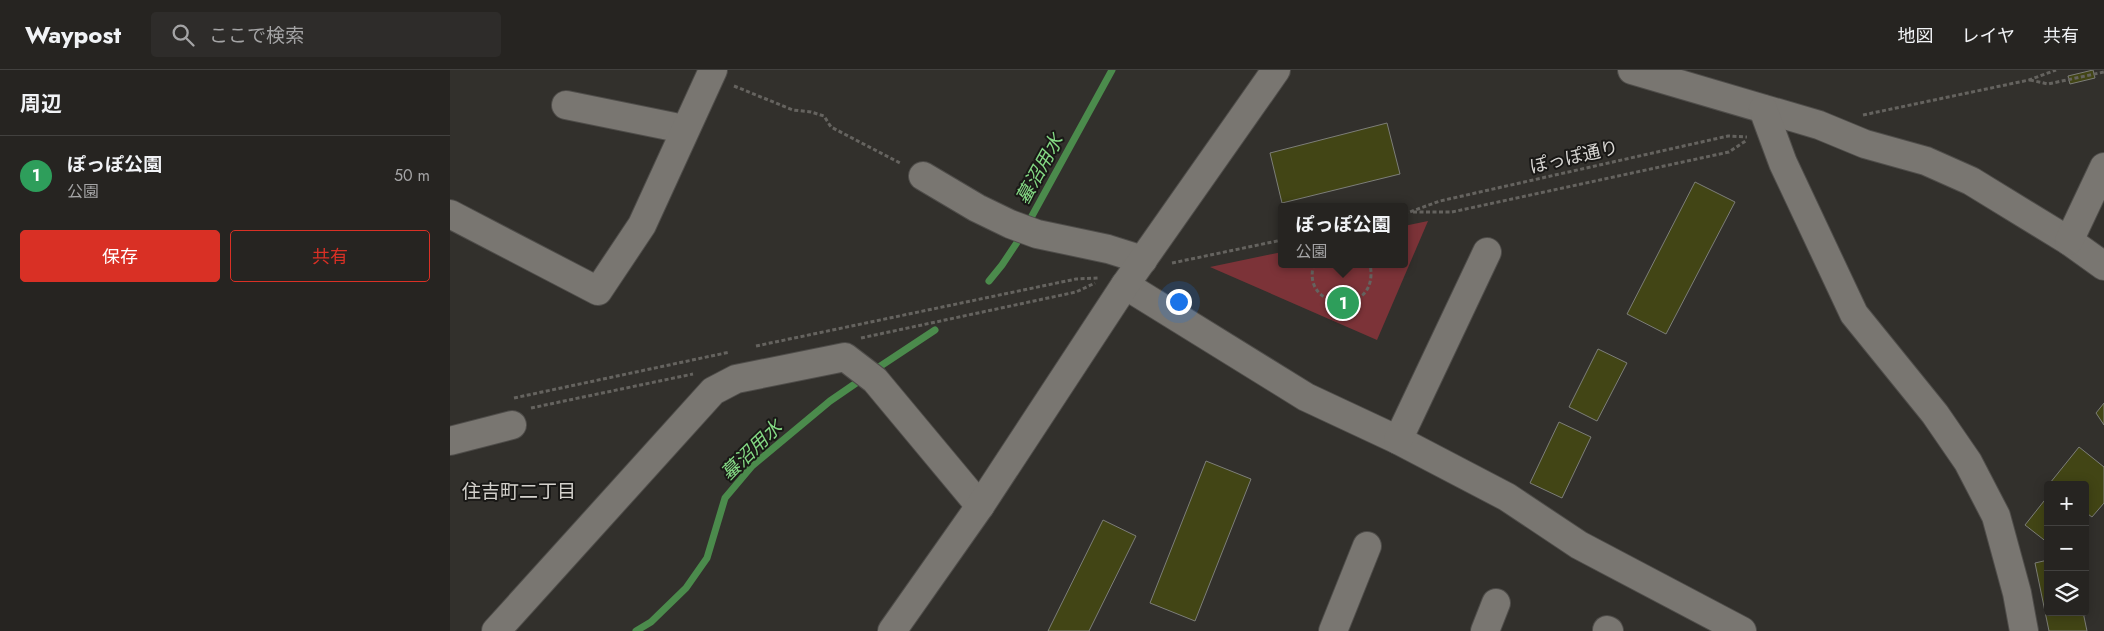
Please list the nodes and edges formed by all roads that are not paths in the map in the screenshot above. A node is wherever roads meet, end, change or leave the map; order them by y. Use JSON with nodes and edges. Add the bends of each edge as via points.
{"nodes":[{"id":1,"x":1276,"y":70,"type":"edge"},
{"id":2,"x":1632,"y":70,"type":"edge"},
{"id":3,"x":712,"y":73,"type":"edge"},
{"id":4,"x":1674,"y":76,"type":"edge"},
{"id":5,"x":566,"y":105,"type":"dead end"},
{"id":6,"x":1763,"y":109,"type":"junction"},
{"id":7,"x":683,"y":133,"type":"junction"},
{"id":8,"x":2104,"y":167,"type":"edge"},
{"id":9,"x":923,"y":176,"type":"road end"},
{"id":10,"x":450,"y":214,"type":"edge"},
{"id":11,"x":2069,"y":241,"type":"junction"},
{"id":12,"x":1487,"y":252,"type":"dead end"},
{"id":13,"x":1143,"y":260,"type":"junction"},
{"id":14,"x":2104,"y":266,"type":"edge"},
{"id":15,"x":1125,"y":286,"type":"junction"},
{"id":16,"x":512,"y":425,"type":"dead end"},
{"id":17,"x":1398,"y":440,"type":"junction"},
{"id":18,"x":450,"y":441,"type":"edge"},
{"id":19,"x":980,"y":506,"type":"junction"},
{"id":20,"x":1367,"y":546,"type":"dead end"},
{"id":21,"x":1496,"y":603,"type":"dead end"},
{"id":22,"x":496,"y":631,"type":"edge"},
{"id":23,"x":892,"y":631,"type":"edge"},
{"id":24,"x":1333,"y":631,"type":"edge"},
{"id":25,"x":1485,"y":631,"type":"edge"},
{"id":26,"x":1742,"y":631,"type":"edge"},
{"id":27,"x":2024,"y":631,"type":"edge"}],
"edges":[{"from":1,"to":13,"type":"street"},
{"from":2,"to":4,"type":"street"},
{"from":3,"to":7,"type":"street"},
{"from":4,"to":6,"type":"street"},
{"from":5,"to":7,"type":"street","via":[[674,127]]},
{"from":6,"to":11,"type":"street","via":[[1926,162],[1971,182]]},
{"from":6,"to":27,"type":"street","via":[[1782,163],[1854,314],[1968,462],[1996,516]]},
{"from":7,"to":10,"type":"street","via":[[642,225],[598,291]]},
{"from":8,"to":11,"type":"street"},
{"from":9,"to":13,"type":"street","via":[[1010,224],[1037,234]]},
{"from":11,"to":14,"type":"street"},
{"from":12,"to":17,"type":"street"},
{"from":13,"to":15,"type":"street"},
{"from":15,"to":17,"type":"street","via":[[1306,397]]},
{"from":15,"to":19,"type":"street"},
{"from":16,"to":18,"type":"street"},
{"from":17,"to":26,"type":"street","via":[[1506,497],[1578,545]]},
{"from":19,"to":22,"type":"street","via":[[875,380],[845,357],[736,379],[713,391]]},
{"from":19,"to":23,"type":"street"},
{"from":20,"to":24,"type":"street"},
{"from":21,"to":25,"type":"street"}]}
